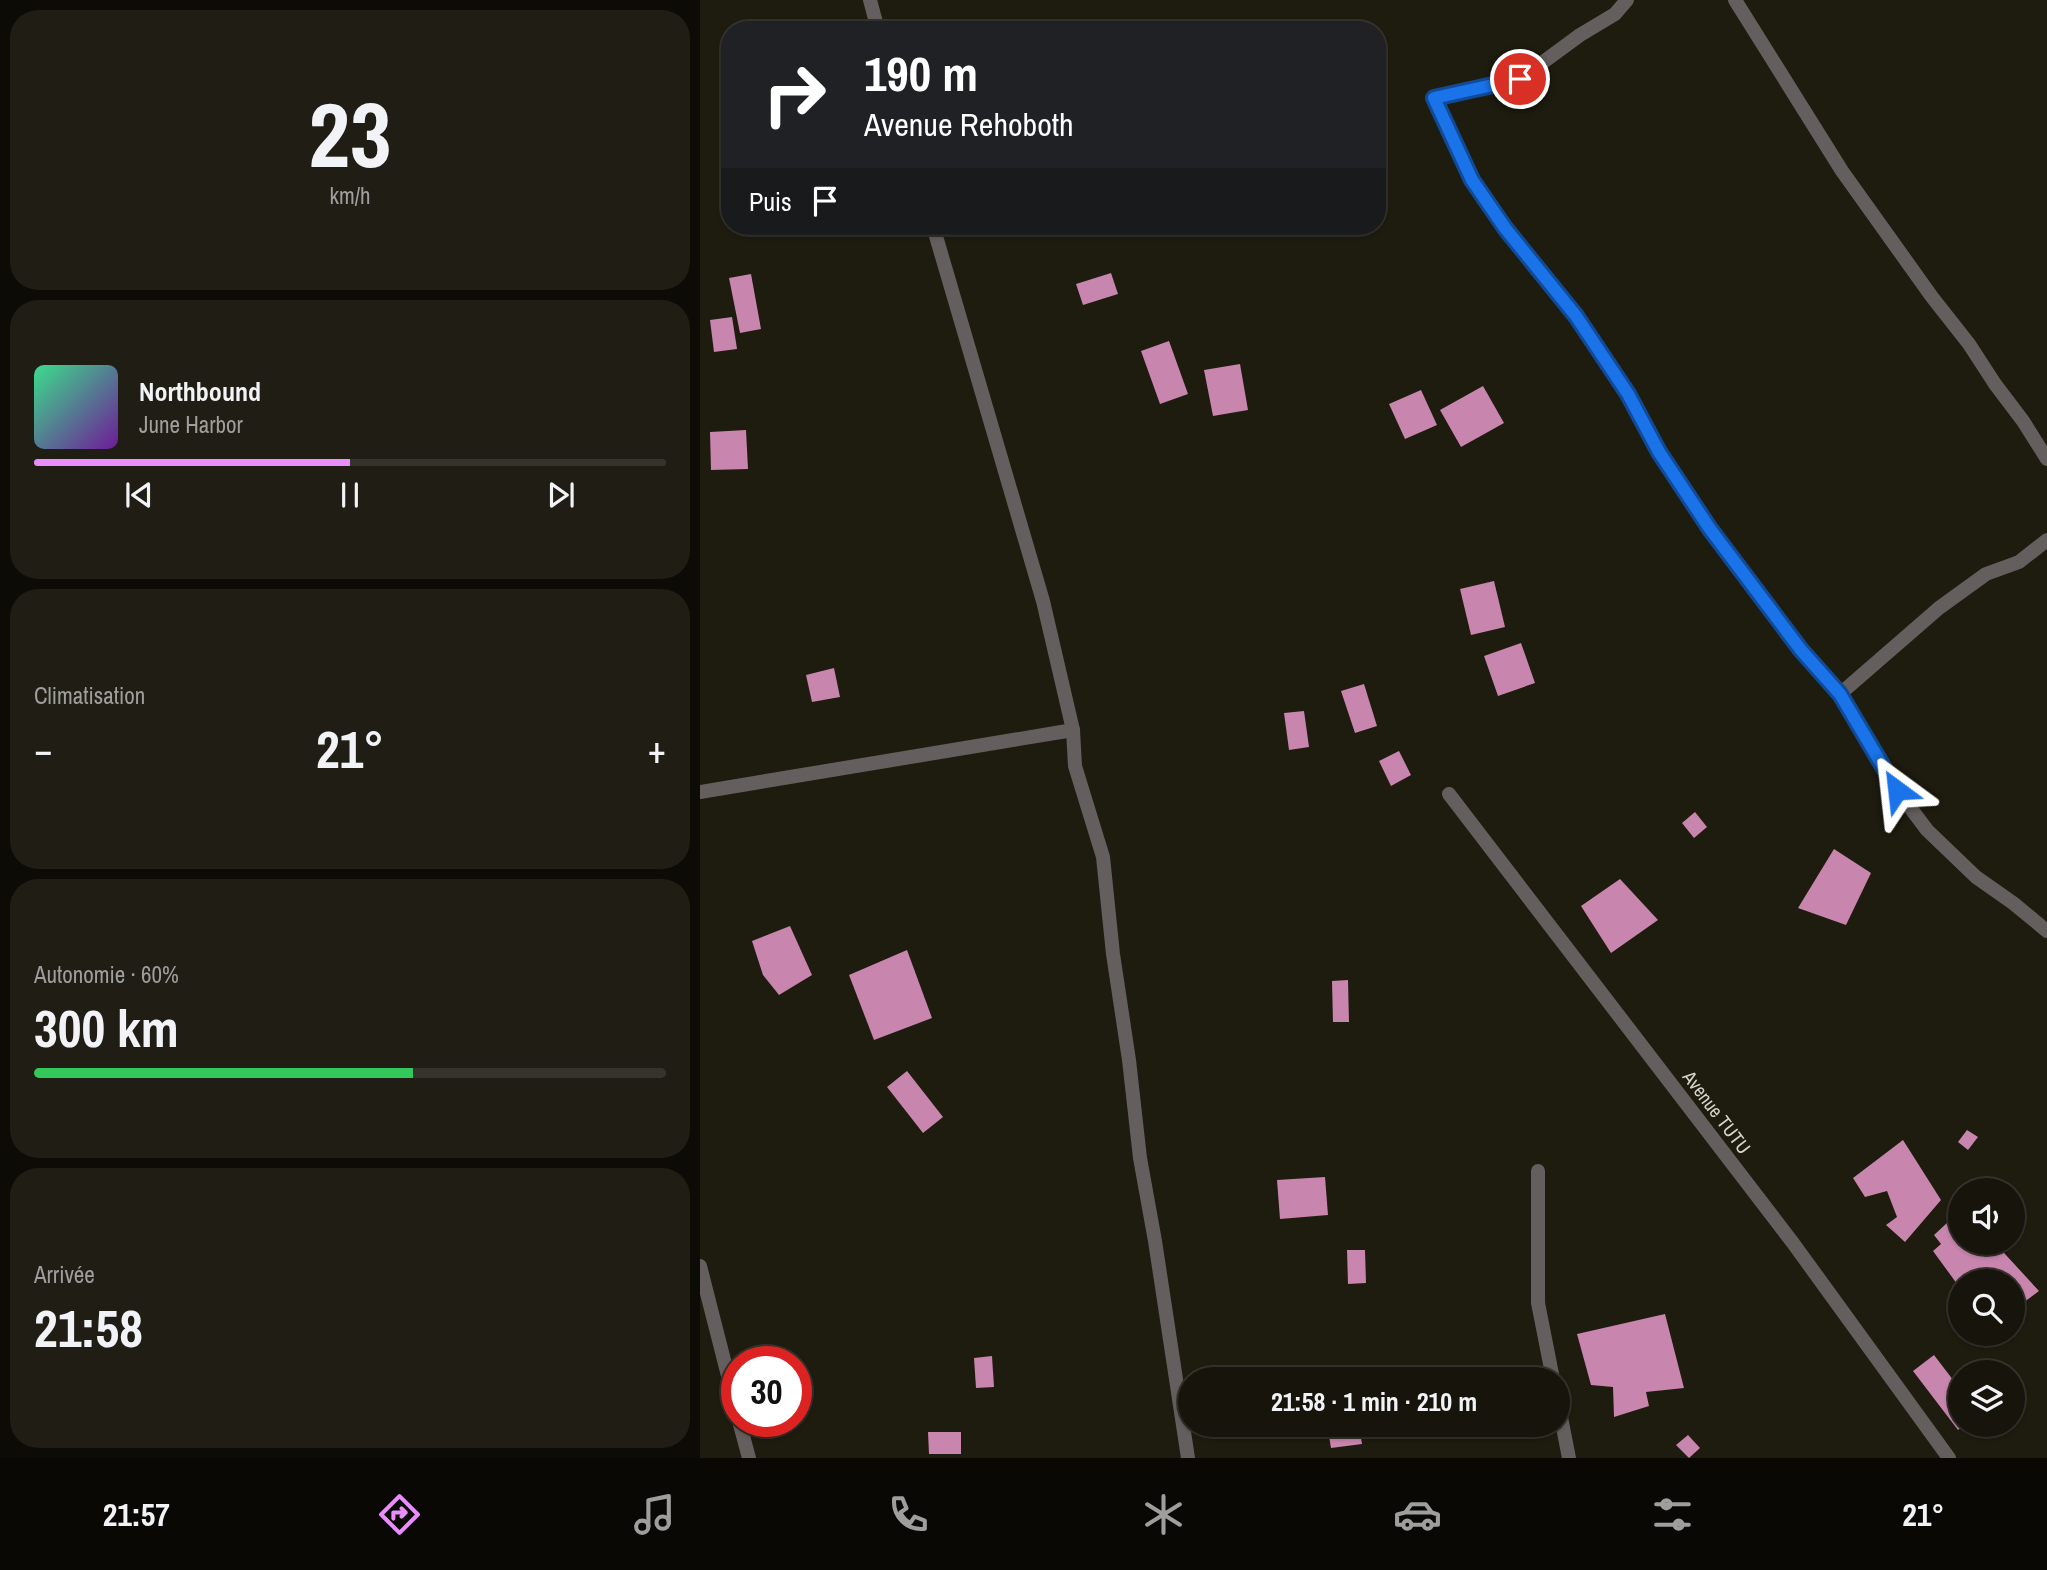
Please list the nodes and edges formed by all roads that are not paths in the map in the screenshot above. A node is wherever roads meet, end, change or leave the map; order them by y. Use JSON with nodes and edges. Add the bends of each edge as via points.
{"nodes":[{"id":1,"x":870,"y":0,"type":"edge"},
{"id":2,"x":1627,"y":0,"type":"edge"},
{"id":3,"x":1735,"y":0,"type":"edge"},
{"id":4,"x":876,"y":21,"type":"edge"},
{"id":5,"x":936,"y":235,"type":"edge"},
{"id":6,"x":2047,"y":459,"type":"edge"},
{"id":7,"x":2047,"y":540,"type":"edge"},
{"id":8,"x":1840,"y":694,"type":"junction"},
{"id":9,"x":1073,"y":730,"type":"junction"},
{"id":10,"x":700,"y":792,"type":"edge"},
{"id":11,"x":1449,"y":794,"type":"dead end"},
{"id":12,"x":2047,"y":931,"type":"edge"},
{"id":13,"x":1538,"y":1171,"type":"dead end"},
{"id":14,"x":700,"y":1266,"type":"edge"},
{"id":15,"x":721,"y":1348,"type":"edge"},
{"id":16,"x":1551,"y":1367,"type":"edge"},
{"id":17,"x":743,"y":1437,"type":"edge"},
{"id":18,"x":1565,"y":1437,"type":"edge"},
{"id":19,"x":749,"y":1458,"type":"edge"},
{"id":20,"x":1188,"y":1458,"type":"edge"},
{"id":21,"x":1569,"y":1458,"type":"edge"},
{"id":22,"x":1949,"y":1458,"type":"edge"}],
"edges":[{"from":1,"to":4,"type":"street"},
{"from":2,"to":8,"type":"street","via":[[1615,14],[1520,79],[1434,98],[1472,180],[1576,316],[1710,529]]},
{"from":3,"to":6,"type":"street","via":[[1842,171]]},
{"from":5,"to":9,"type":"street","via":[[1043,601]]},
{"from":7,"to":8,"type":"street","via":[[2019,562],[1986,574],[1939,608]]},
{"from":8,"to":12,"type":"street","via":[[1897,790],[1927,830],[1976,877]]},
{"from":9,"to":10,"type":"street"},
{"from":9,"to":20,"type":"street","via":[[1075,766],[1104,857],[1140,1158]]},
{"from":11,"to":22,"type":"street","name":"Avenue TUTU","via":[[1793,1243]]},
{"from":13,"to":16,"type":"street","via":[[1538,1303]]},
{"from":14,"to":15,"type":"street"},
{"from":17,"to":19,"type":"street"},
{"from":18,"to":21,"type":"street"}]}
